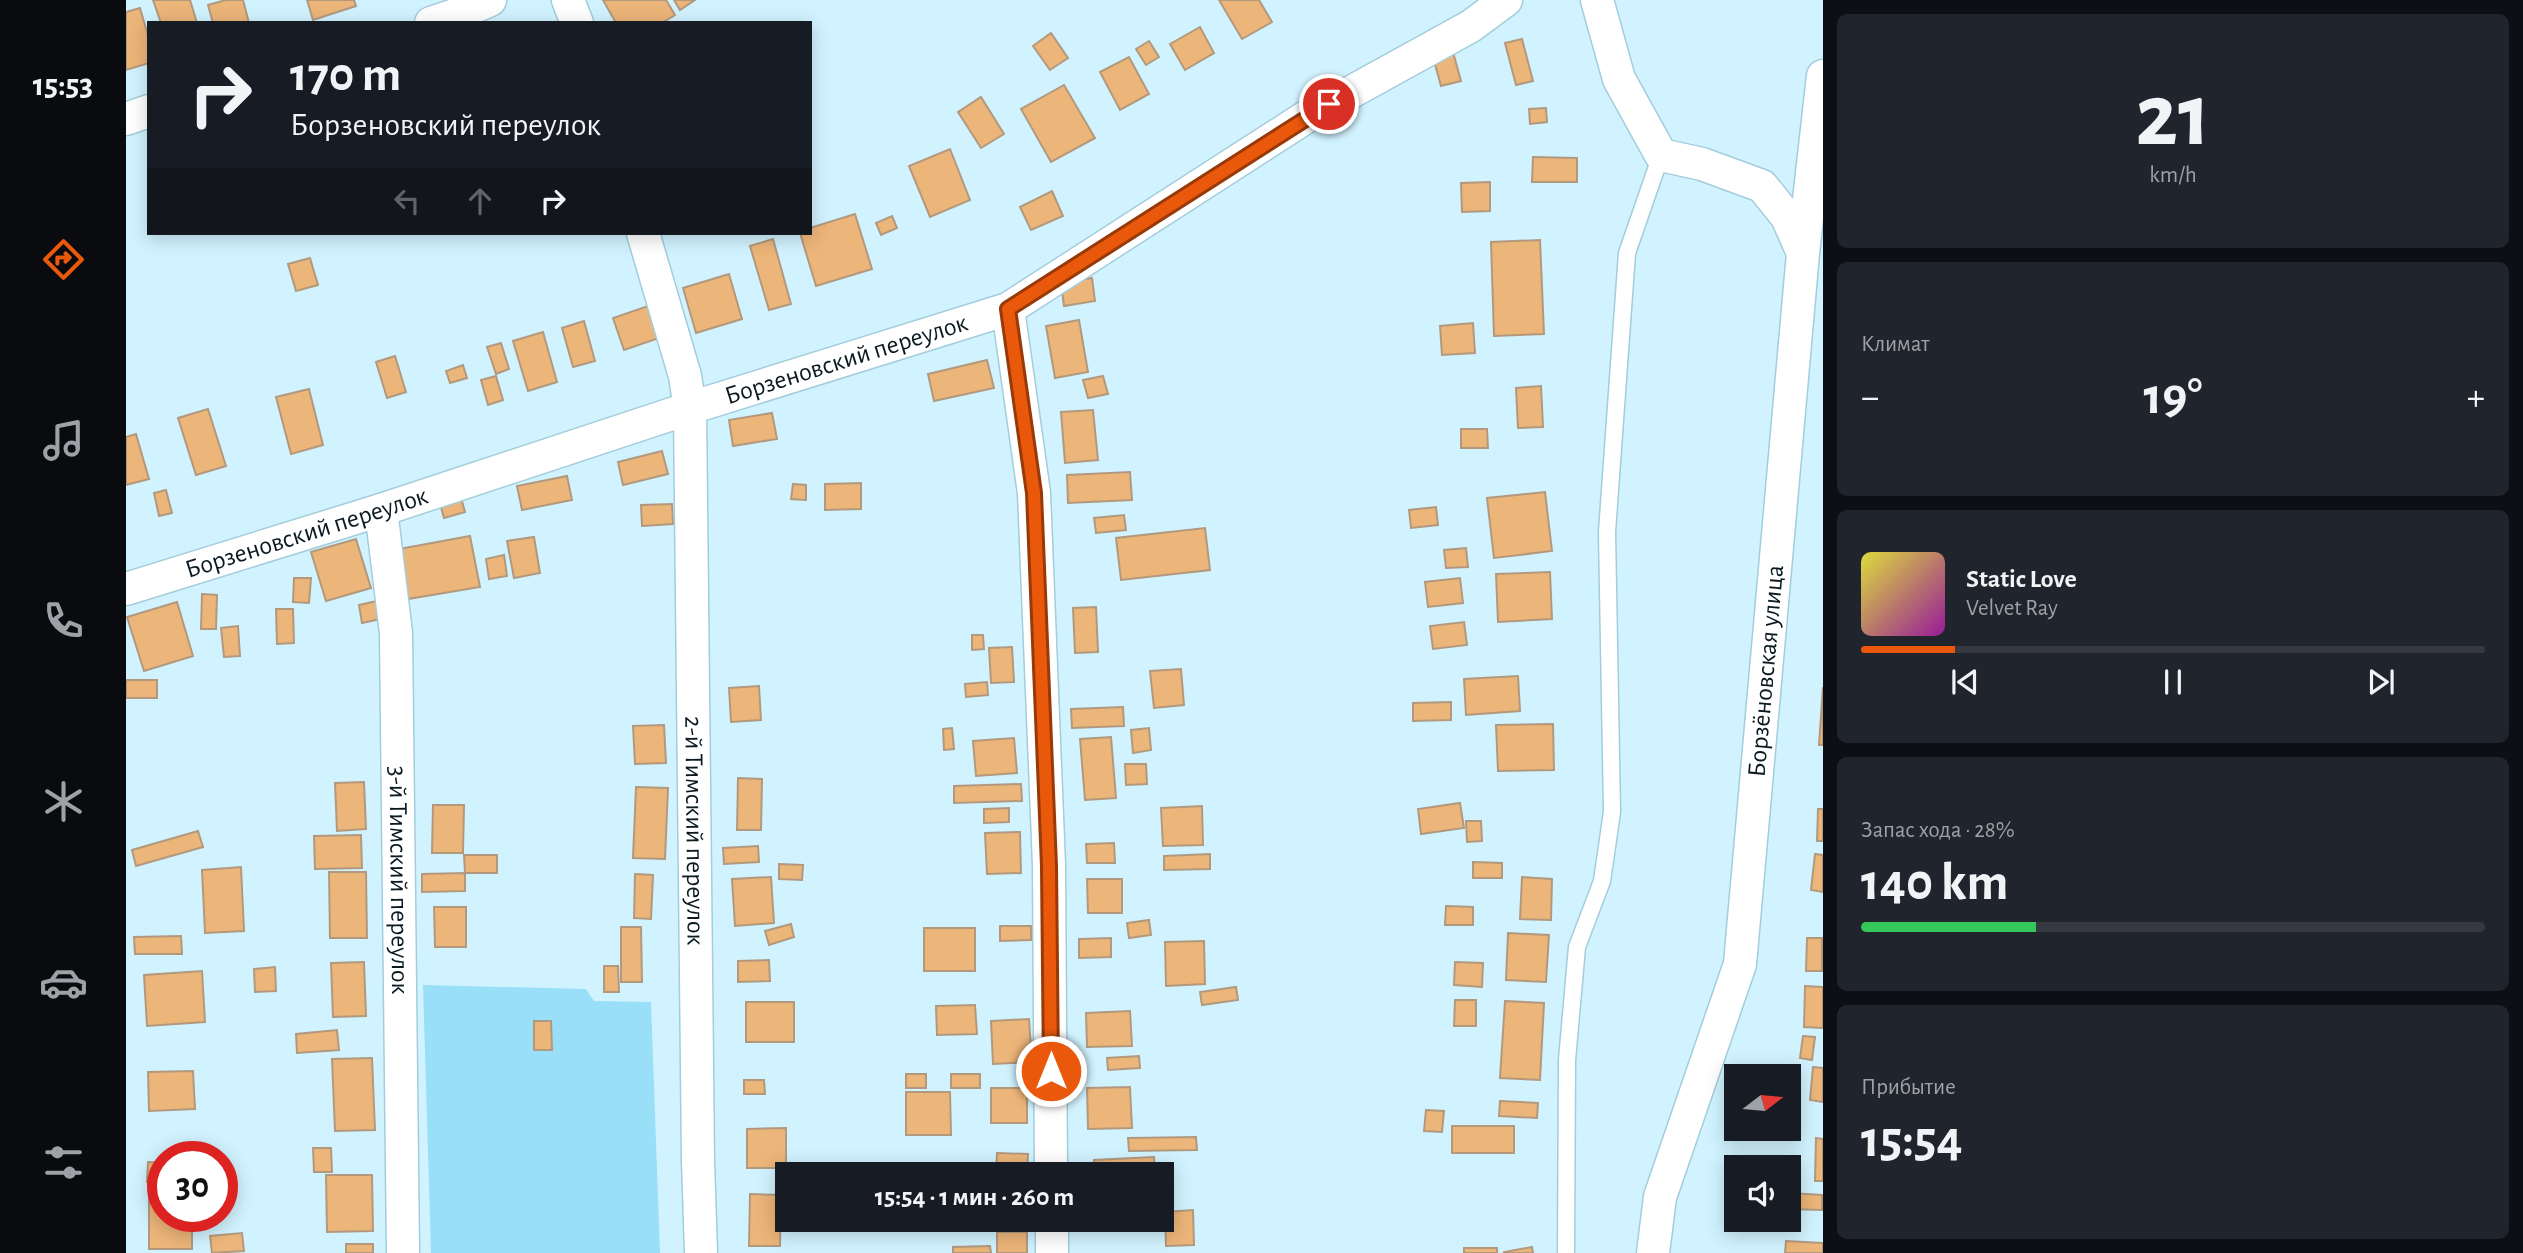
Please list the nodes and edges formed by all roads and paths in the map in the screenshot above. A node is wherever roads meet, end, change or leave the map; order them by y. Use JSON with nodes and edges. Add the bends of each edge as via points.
{"nodes":[{"id":1,"x":490,"y":0,"type":"edge"},
{"id":2,"x":568,"y":0,"type":"edge"},
{"id":3,"x":1506,"y":0,"type":"edge"},
{"id":4,"x":1597,"y":0,"type":"edge"},
{"id":5,"x":437,"y":21,"type":"edge"},
{"id":6,"x":576,"y":21,"type":"edge"},
{"id":7,"x":1823,"y":76,"type":"edge"},
{"id":8,"x":147,"y":112,"type":"edge"},
{"id":9,"x":126,"y":118,"type":"edge"},
{"id":10,"x":1661,"y":155,"type":"junction"},
{"id":11,"x":644,"y":235,"type":"edge"},
{"id":12,"x":1802,"y":253,"type":"junction"},
{"id":13,"x":1008,"y":309,"type":"junction"},
{"id":14,"x":690,"y":408,"type":"junction"},
{"id":15,"x":381,"y":510,"type":"junction"},
{"id":16,"x":126,"y":589,"type":"edge"},
{"id":17,"x":1051,"y":1162,"type":"edge"},
{"id":18,"x":1052,"y":1232,"type":"edge"},
{"id":19,"x":403,"y":1253,"type":"edge"},
{"id":20,"x":701,"y":1253,"type":"edge"},
{"id":21,"x":1052,"y":1253,"type":"edge"},
{"id":22,"x":1566,"y":1253,"type":"edge"},
{"id":23,"x":1653,"y":1253,"type":"edge"}],
"edges":[{"from":1,"to":5,"type":"street"},
{"from":2,"to":6,"type":"street"},
{"from":3,"to":13,"type":"street","name":"Борзеновский переулок","via":[[1471,26],[1306,117]]},
{"from":4,"to":10,"type":"street","via":[[1619,79]]},
{"from":7,"to":12,"type":"street","name":"Борзёновская улица"},
{"from":8,"to":9,"type":"street"},
{"from":10,"to":12,"type":"street","via":[[1762,186],[1787,217]]},
{"from":10,"to":22,"type":"lane","via":[[1627,253],[1607,532],[1612,812],[1602,881],[1577,947],[1567,1060]]},
{"from":11,"to":14,"type":"street","name":"2-й Тимский переулок"},
{"from":12,"to":23,"type":"street","name":"Борзёновская улица","via":[[1740,964],[1660,1198]]},
{"from":13,"to":14,"type":"street","name":"Борзеновский переулок"},
{"from":13,"to":17,"type":"street","via":[[1034,493],[1049,866]]},
{"from":14,"to":15,"type":"street","name":"Борзеновский переулок"},
{"from":14,"to":20,"type":"street","name":"2-й Тимский переулок"},
{"from":15,"to":16,"type":"street","name":"Борзеновский переулок"},
{"from":15,"to":19,"type":"street","name":"3-й Тимский переулок","via":[[396,633]]},
{"from":18,"to":21,"type":"street"}]}
